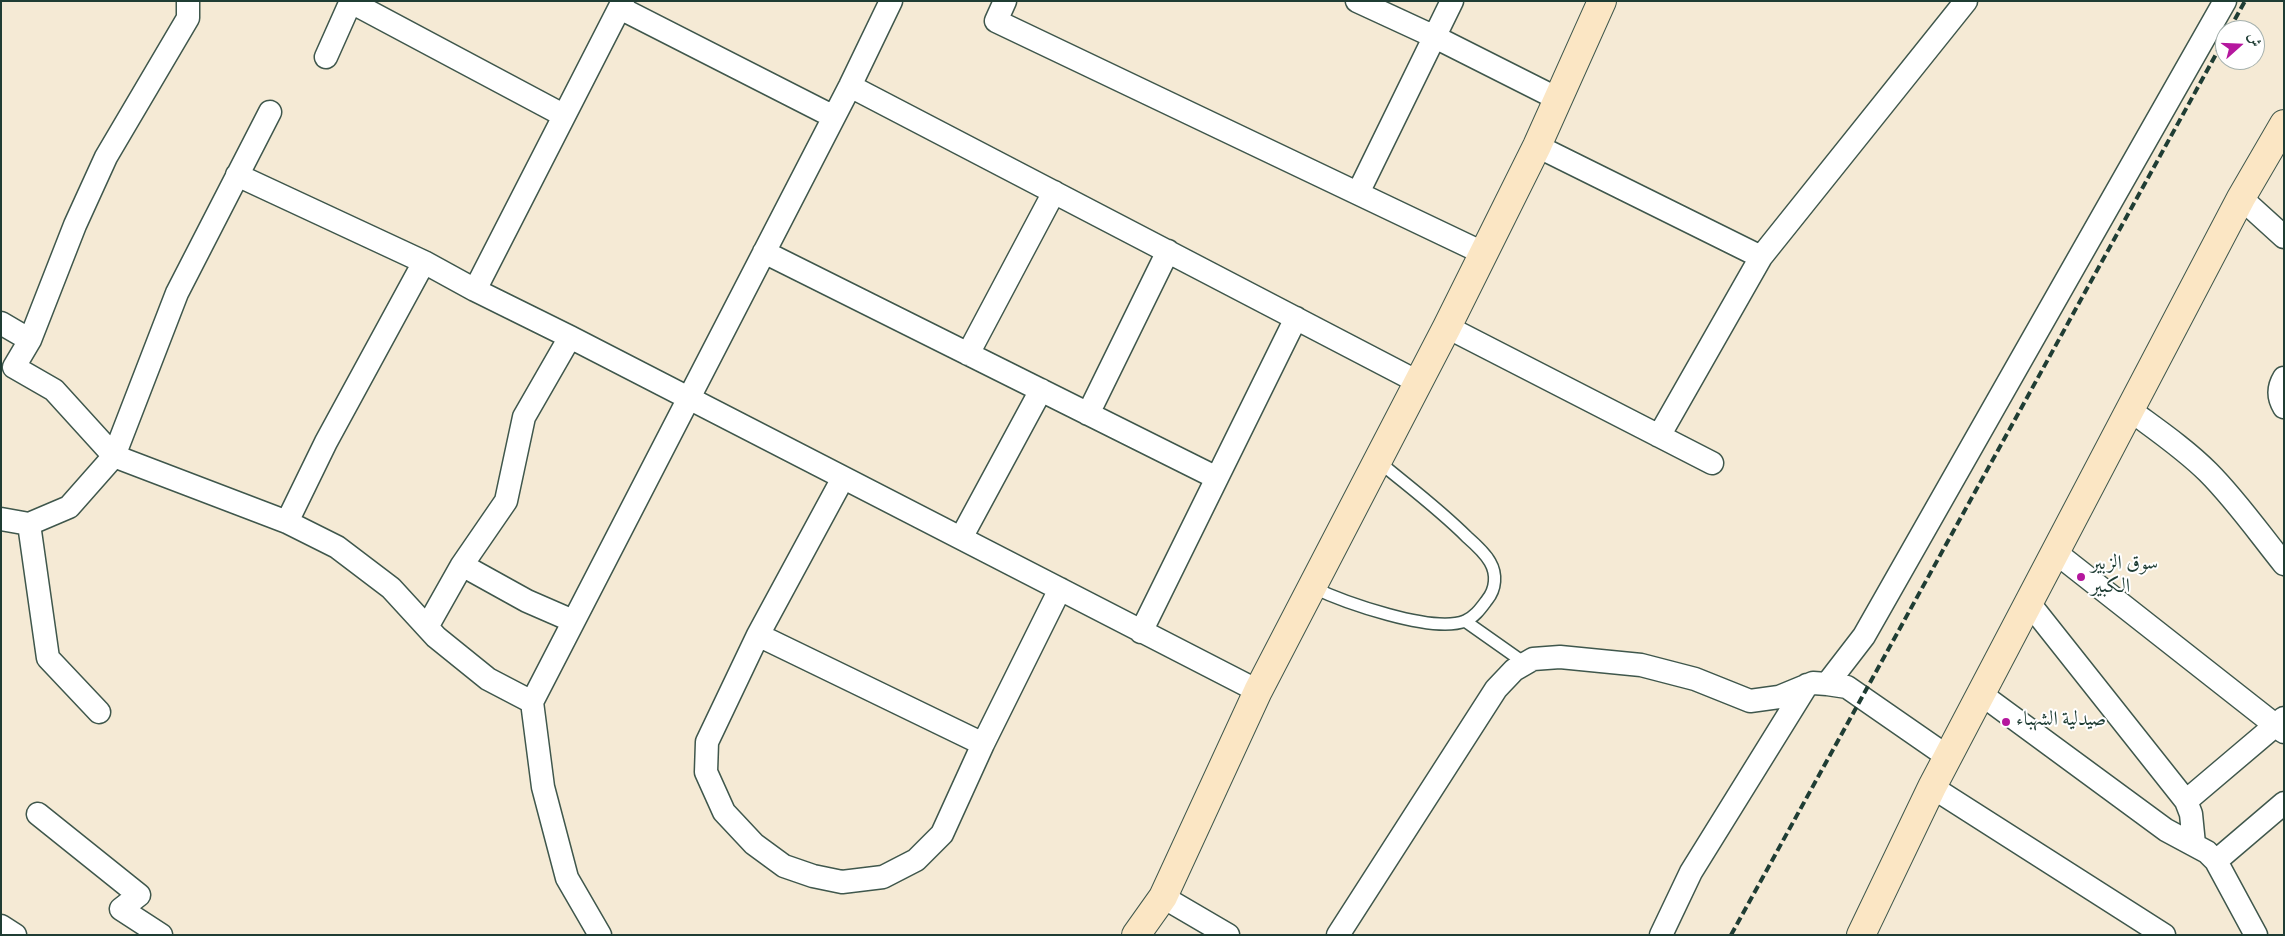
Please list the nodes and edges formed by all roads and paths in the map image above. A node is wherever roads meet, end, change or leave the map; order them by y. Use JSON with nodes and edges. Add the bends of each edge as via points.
{"nodes":[{"id":1,"x":188,"y":1,"type":"edge"},
{"id":2,"x":351,"y":1,"type":"edge"},
{"id":3,"x":891,"y":1,"type":"edge"},
{"id":4,"x":1005,"y":1,"type":"edge"},
{"id":5,"x":1357,"y":1,"type":"edge"},
{"id":6,"x":1452,"y":1,"type":"edge"},
{"id":7,"x":1602,"y":1,"type":"edge"},
{"id":8,"x":1966,"y":1,"type":"edge"},
{"id":9,"x":2225,"y":1,"type":"edge"},
{"id":10,"x":622,"y":5,"type":"edge"},
{"id":11,"x":1435,"y":37,"type":"junction"},
{"id":12,"x":326,"y":57,"type":"dead end"},
{"id":13,"x":850,"y":86,"type":"junction"},
{"id":14,"x":1558,"y":99,"type":"junction"},
{"id":15,"x":270,"y":112,"type":"dead end"},
{"id":16,"x":563,"y":115,"type":"junction"},
{"id":17,"x":834,"y":117,"type":"junction"},
{"id":18,"x":2284,"y":124,"type":"edge"},
{"id":19,"x":1536,"y":146,"type":"junction"},
{"id":20,"x":237,"y":175,"type":"junction"},
{"id":21,"x":1054,"y":192,"type":"junction"},
{"id":22,"x":1358,"y":193,"type":"junction"},
{"id":23,"x":2241,"y":198,"type":"junction"},
{"id":24,"x":2284,"y":237,"type":"edge"},
{"id":25,"x":764,"y":252,"type":"junction"},
{"id":26,"x":1168,"y":252,"type":"junction"},
{"id":27,"x":1483,"y":253,"type":"junction"},
{"id":28,"x":1762,"y":257,"type":"junction"},
{"id":29,"x":424,"y":262,"type":"junction"},
{"id":30,"x":475,"y":290,"type":"junction"},
{"id":31,"x":1296,"y":318,"type":"junction"},
{"id":32,"x":1,"y":323,"type":"edge"},
{"id":33,"x":1447,"y":327,"type":"junction"},
{"id":34,"x":570,"y":337,"type":"junction"},
{"id":35,"x":30,"y":340,"type":"junction"},
{"id":36,"x":968,"y":354,"type":"junction"},
{"id":37,"x":2284,"y":378,"type":"edge"},
{"id":38,"x":1418,"y":382,"type":"junction"},
{"id":39,"x":1041,"y":390,"type":"junction"},
{"id":40,"x":689,"y":398,"type":"junction"},
{"id":41,"x":2284,"y":407,"type":"edge"},
{"id":42,"x":2130,"y":410,"type":"junction"},
{"id":43,"x":1088,"y":414,"type":"junction"},
{"id":44,"x":1659,"y":436,"type":"junction"},
{"id":45,"x":114,"y":456,"type":"junction"},
{"id":46,"x":1378,"y":461,"type":"junction"},
{"id":47,"x":1712,"y":463,"type":"dead end"},
{"id":48,"x":843,"y":478,"type":"junction"},
{"id":49,"x":1217,"y":478,"type":"junction"},
{"id":50,"x":1,"y":519,"type":"edge"},
{"id":51,"x":287,"y":522,"type":"junction"},
{"id":52,"x":29,"y":524,"type":"junction"},
{"id":53,"x":961,"y":538,"type":"junction"},
{"id":54,"x":2055,"y":552,"type":"junction"},
{"id":55,"x":2284,"y":564,"type":"edge"},
{"id":56,"x":462,"y":565,"type":"junction"},
{"id":57,"x":1312,"y":587,"type":"junction"},
{"id":58,"x":1060,"y":589,"type":"junction"},
{"id":59,"x":2029,"y":603,"type":"junction"},
{"id":60,"x":574,"y":621,"type":"junction"},
{"id":61,"x":1465,"y":621,"type":"junction"},
{"id":62,"x":427,"y":627,"type":"junction"},
{"id":63,"x":1141,"y":632,"type":"junction"},
{"id":64,"x":758,"y":635,"type":"junction"},
{"id":65,"x":1526,"y":664,"type":"junction"},
{"id":66,"x":1817,"y":684,"type":"junction"},
{"id":67,"x":1258,"y":691,"type":"junction"},
{"id":68,"x":1981,"y":694,"type":"junction"},
{"id":69,"x":532,"y":702,"type":"junction"},
{"id":70,"x":99,"y":712,"type":"dead end"},
{"id":71,"x":2282,"y":725,"type":"edge"},
{"id":72,"x":983,"y":744,"type":"junction"},
{"id":73,"x":1948,"y":757,"type":"junction"},
{"id":74,"x":1932,"y":787,"type":"junction"},
{"id":75,"x":2186,"y":801,"type":"junction"},
{"id":76,"x":2284,"y":803,"type":"edge"},
{"id":77,"x":38,"y":814,"type":"dead end"},
{"id":78,"x":2194,"y":844,"type":"junction"},
{"id":79,"x":2216,"y":861,"type":"junction"},
{"id":80,"x":1163,"y":897,"type":"junction"},
{"id":81,"x":1,"y":926,"type":"edge"},
{"id":82,"x":15,"y":935,"type":"edge"},
{"id":83,"x":161,"y":935,"type":"edge"},
{"id":84,"x":600,"y":935,"type":"edge"},
{"id":85,"x":1136,"y":935,"type":"edge"},
{"id":86,"x":1228,"y":935,"type":"edge"},
{"id":87,"x":1338,"y":935,"type":"edge"},
{"id":88,"x":1661,"y":935,"type":"edge"},
{"id":89,"x":1861,"y":935,"type":"edge"},
{"id":90,"x":2164,"y":935,"type":"edge"},
{"id":91,"x":2256,"y":935,"type":"edge"}],
"edges":[{"from":1,"to":35,"type":"street","via":[[188,18],[106,156]]},
{"from":2,"to":12,"type":"street"},
{"from":2,"to":16,"type":"street"},
{"from":3,"to":13,"type":"street"},
{"from":4,"to":22,"type":"street","via":[[996,21]]},
{"from":5,"to":11,"type":"street"},
{"from":6,"to":11,"type":"street"},
{"from":7,"to":14,"type":"street"},
{"from":8,"to":28,"type":"street"},
{"from":9,"to":66,"type":"street","via":[[1864,636]]},
{"from":10,"to":16,"type":"street"},
{"from":10,"to":17,"type":"street"},
{"from":11,"to":14,"type":"street"},
{"from":11,"to":22,"type":"street"},
{"from":13,"to":17,"type":"street"},
{"from":13,"to":21,"type":"street"},
{"from":14,"to":19,"type":"street"},
{"from":15,"to":20,"type":"street"},
{"from":16,"to":30,"type":"street"},
{"from":17,"to":25,"type":"street"},
{"from":18,"to":23,"type":"street"},
{"from":19,"to":27,"type":"street"},
{"from":19,"to":28,"type":"street"},
{"from":20,"to":29,"type":"street"},
{"from":20,"to":45,"type":"street","via":[[177,293]]},
{"from":21,"to":26,"type":"street"},
{"from":21,"to":36,"type":"street"},
{"from":22,"to":27,"type":"street"},
{"from":23,"to":24,"type":"street"},
{"from":23,"to":42,"type":"street"},
{"from":25,"to":36,"type":"street"},
{"from":25,"to":40,"type":"street"},
{"from":26,"to":31,"type":"street"},
{"from":26,"to":43,"type":"street"},
{"from":27,"to":33,"type":"street"},
{"from":28,"to":44,"type":"street"},
{"from":29,"to":30,"type":"street"},
{"from":29,"to":51,"type":"street","via":[[326,442]]},
{"from":30,"to":34,"type":"street"},
{"from":31,"to":38,"type":"street"},
{"from":31,"to":49,"type":"street"},
{"from":32,"to":35,"type":"street"},
{"from":33,"to":38,"type":"street"},
{"from":33,"to":44,"type":"street"},
{"from":34,"to":40,"type":"street"},
{"from":34,"to":56,"type":"street","via":[[524,417],[506,501]]},
{"from":35,"to":45,"type":"street","via":[[14,367],[54,390]]},
{"from":36,"to":39,"type":"street"},
{"from":37,"to":41,"type":"street","via":[[2279,390]]},
{"from":38,"to":46,"type":"street"},
{"from":39,"to":43,"type":"street"},
{"from":39,"to":53,"type":"street"},
{"from":40,"to":48,"type":"street"},
{"from":40,"to":60,"type":"street"},
{"from":42,"to":54,"type":"street"},
{"from":42,"to":55,"type":"street","via":[[2208,472]]},
{"from":43,"to":49,"type":"street"},
{"from":44,"to":47,"type":"street"},
{"from":45,"to":51,"type":"street"},
{"from":45,"to":52,"type":"street","via":[[69,507]]},
{"from":46,"to":57,"type":"street"},
{"from":46,"to":61,"type":"lane","via":[[1432,504],[1490,560],[1496,576],[1492,595],[1477,614]]},
{"from":48,"to":53,"type":"street"},
{"from":48,"to":64,"type":"street"},
{"from":49,"to":63,"type":"street"},
{"from":50,"to":52,"type":"street"},
{"from":51,"to":62,"type":"street","via":[[337,547],[391,588]]},
{"from":52,"to":70,"type":"street","via":[[48,658]]},
{"from":53,"to":58,"type":"street"},
{"from":54,"to":59,"type":"street"},
{"from":54,"to":71,"type":"street"},
{"from":56,"to":60,"type":"street","via":[[527,601]]},
{"from":56,"to":62,"type":"street"},
{"from":57,"to":61,"type":"lane","via":[[1342,601],[1399,617],[1447,624]]},
{"from":57,"to":67,"type":"street"},
{"from":58,"to":63,"type":"street"},
{"from":58,"to":72,"type":"street"},
{"from":59,"to":68,"type":"street"},
{"from":59,"to":75,"type":"street"},
{"from":60,"to":69,"type":"street"},
{"from":61,"to":65,"type":"lane"},
{"from":62,"to":69,"type":"street","via":[[488,679]]},
{"from":63,"to":67,"type":"street"},
{"from":64,"to":72,"type":"street"},
{"from":64,"to":72,"type":"street","via":[[707,742],[706,772],[724,812],[754,844],[784,866],[842,882],[883,877],[916,860],[942,834]]},
{"from":65,"to":66,"type":"street","via":[[1532,659],[1560,657],[1640,665],[1695,679],[1750,701],[1779,698]]},
{"from":65,"to":87,"type":"street","via":[[1514,670],[1496,689]]},
{"from":66,"to":73,"type":"street","via":[[1847,688]]},
{"from":66,"to":88,"type":"street","via":[[1691,872]]},
{"from":67,"to":80,"type":"street"},
{"from":68,"to":73,"type":"street"},
{"from":68,"to":78,"type":"street","via":[[2166,830]]},
{"from":69,"to":84,"type":"street","via":[[543,787],[567,878]]},
{"from":71,"to":75,"type":"street"},
{"from":73,"to":74,"type":"street"},
{"from":74,"to":89,"type":"street"},
{"from":74,"to":90,"type":"street"},
{"from":75,"to":78,"type":"street","via":[[2191,814]]},
{"from":76,"to":79,"type":"street"},
{"from":77,"to":83,"type":"street","via":[[139,894],[121,909]]},
{"from":78,"to":79,"type":"street"},
{"from":79,"to":91,"type":"street"},
{"from":80,"to":85,"type":"street"},
{"from":80,"to":86,"type":"street"},
{"from":81,"to":82,"type":"street"}]}
